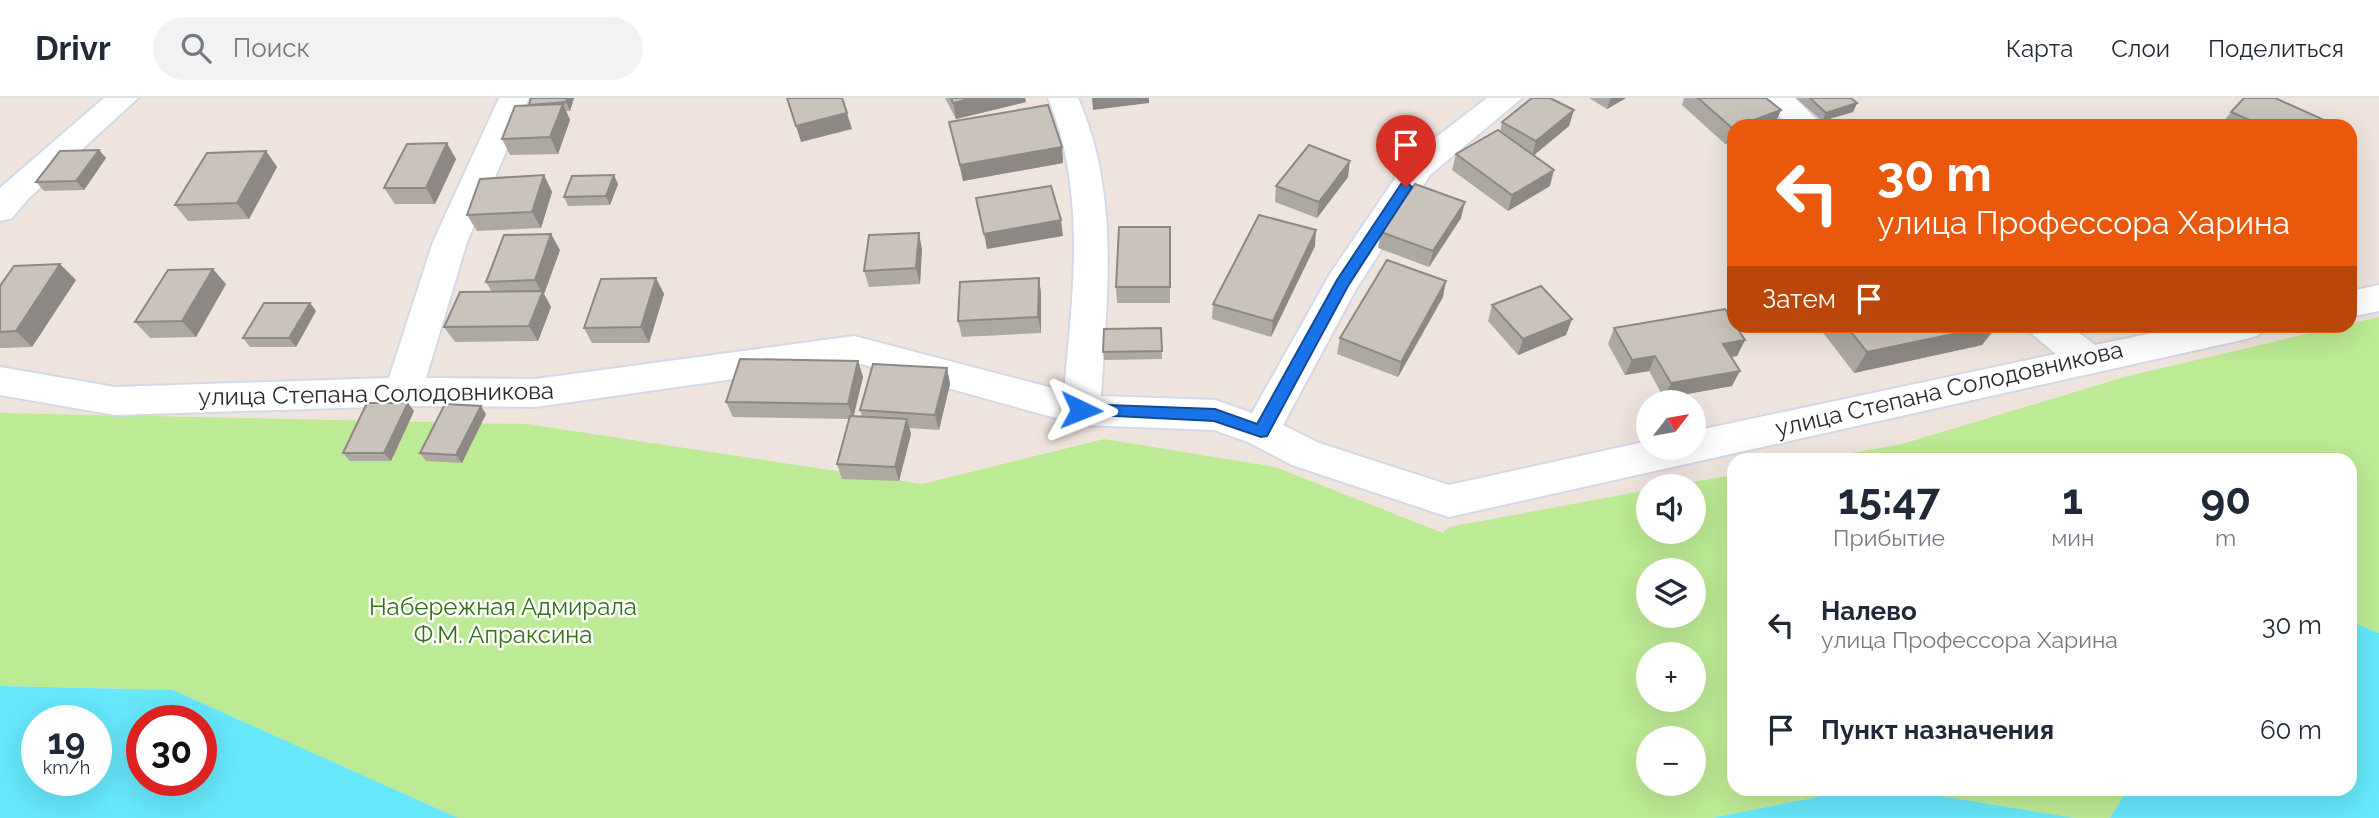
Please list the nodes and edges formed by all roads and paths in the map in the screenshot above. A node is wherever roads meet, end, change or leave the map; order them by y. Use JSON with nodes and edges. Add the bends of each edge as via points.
{"nodes":[{"id":1,"x":123,"y":98,"type":"edge"},
{"id":2,"x":514,"y":98,"type":"edge"},
{"id":3,"x":1063,"y":98,"type":"edge"},
{"id":4,"x":1507,"y":98,"type":"edge"},
{"id":5,"x":1777,"y":98,"type":"edge"},
{"id":6,"x":1800,"y":119,"type":"edge"},
{"id":7,"x":0,"y":210,"type":"edge"},
{"id":8,"x":2379,"y":298,"type":"edge"},
{"id":9,"x":2357,"y":303,"type":"edge"},
{"id":10,"x":2055,"y":333,"type":"edge"},
{"id":11,"x":2211,"y":333,"type":"edge"},
{"id":12,"x":2086,"y":358,"type":"junction"},
{"id":13,"x":0,"y":381,"type":"edge"},
{"id":14,"x":403,"y":392,"type":"junction"},
{"id":15,"x":1081,"y":410,"type":"junction"},
{"id":16,"x":1261,"y":431,"type":"junction"},
{"id":17,"x":1706,"y":443,"type":"edge"},
{"id":18,"x":1636,"y":459,"type":"edge"}],
"edges":[{"from":1,"to":7,"type":"street"},
{"from":2,"to":14,"type":"street","via":[[450,242]]},
{"from":3,"to":15,"type":"street","via":[[1077,122],[1093,228]]},
{"from":4,"to":16,"type":"street","via":[[1419,167],[1342,284]]},
{"from":5,"to":6,"type":"street"},
{"from":8,"to":9,"type":"street"},
{"from":10,"to":12,"type":"street"},
{"from":11,"to":12,"type":"street","name":"улица Степана Солодовникова"},
{"from":12,"to":17,"type":"street","name":"улица Степана Солодовникова"},
{"from":13,"to":14,"type":"street","name":"улица Степана Солодовникова","via":[[115,401]]},
{"from":14,"to":15,"type":"street","name":"улица Степана Солодовникова","via":[[535,393],[854,349]]},
{"from":15,"to":16,"type":"street","name":"улица Степана Солодовникова","via":[[1215,415]]},
{"from":16,"to":18,"type":"street","name":"улица Степана Солодовникова","via":[[1306,454],[1449,501]]}]}
